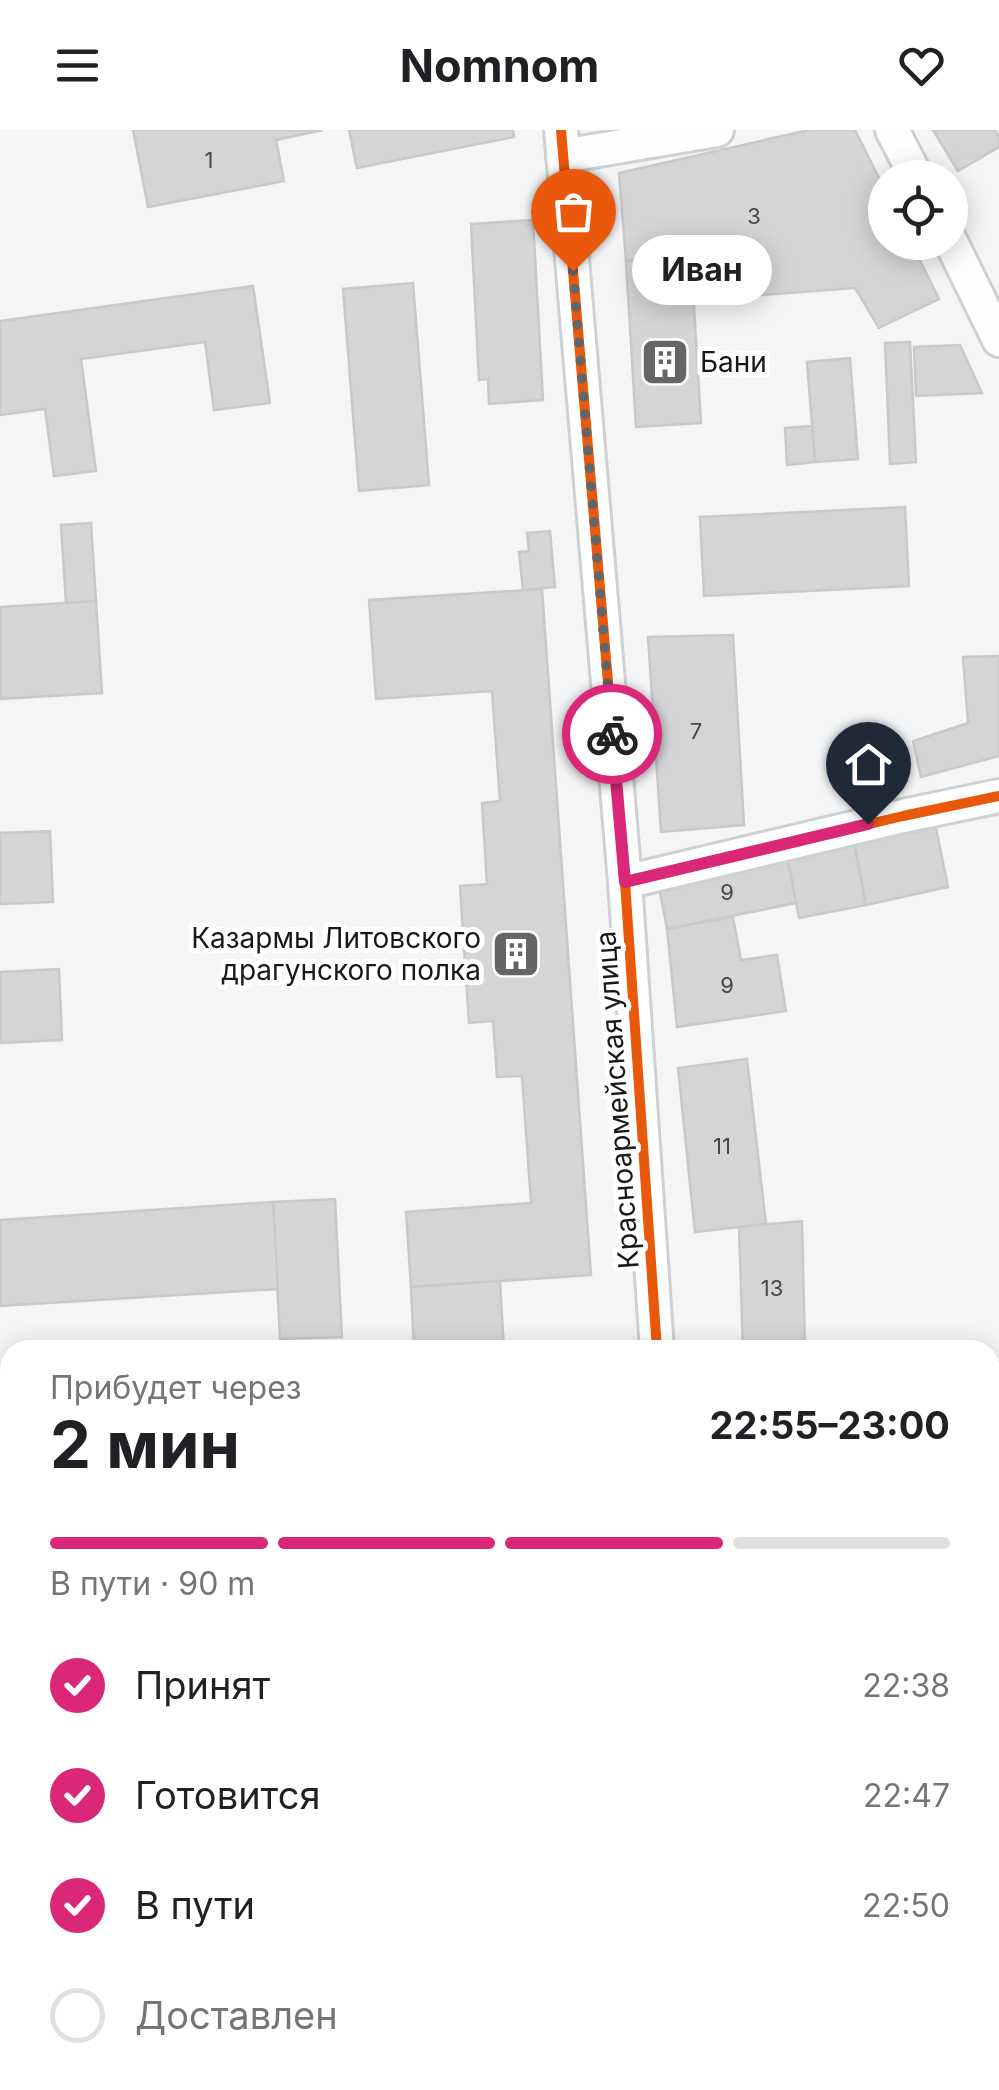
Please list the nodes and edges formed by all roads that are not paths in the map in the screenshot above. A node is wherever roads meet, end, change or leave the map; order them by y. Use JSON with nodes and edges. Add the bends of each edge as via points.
{"nodes":[{"id":1,"x":717,"y":130,"type":"edge"},
{"id":2,"x":892,"y":130,"type":"edge"},
{"id":3,"x":562,"y":143,"type":"edge"},
{"id":4,"x":908,"y":160,"type":"edge"},
{"id":5,"x":960,"y":260,"type":"edge"},
{"id":6,"x":999,"y":340,"type":"edge"},
{"id":7,"x":999,"y":796,"type":"edge"},
{"id":8,"x":625,"y":882,"type":"junction"},
{"id":9,"x":656,"y":1340,"type":"edge"}],
"edges":[{"from":1,"to":3,"type":"street"},
{"from":2,"to":4,"type":"street"},
{"from":3,"to":8,"type":"street","name":"Красноармейская улица"},
{"from":5,"to":6,"type":"street"},
{"from":7,"to":8,"type":"street"},
{"from":8,"to":9,"type":"street","name":"Красноармейская улица"}]}
